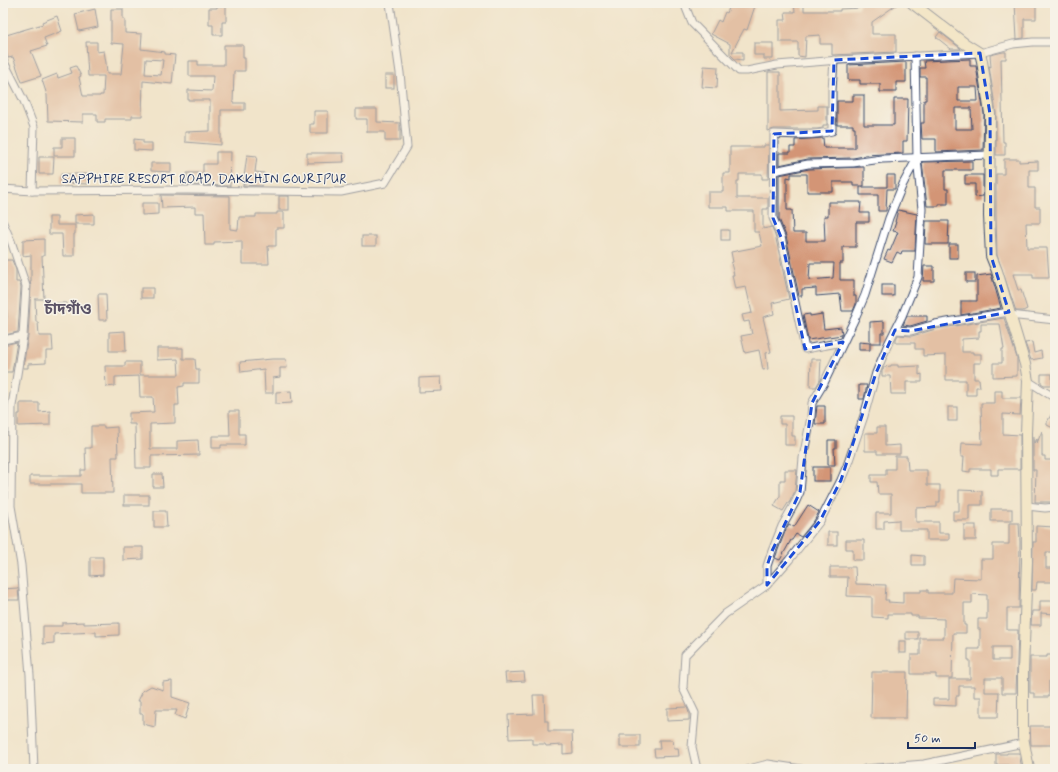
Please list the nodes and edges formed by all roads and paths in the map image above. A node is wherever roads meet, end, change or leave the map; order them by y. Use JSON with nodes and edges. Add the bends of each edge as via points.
{"nodes":[{"id":1,"x":390,"y":3,"type":"edge"},
{"id":2,"x":912,"y":3,"type":"edge"},
{"id":3,"x":686,"y":8,"type":"dead end"},
{"id":4,"x":1055,"y":42,"type":"edge"},
{"id":5,"x":980,"y":53,"type":"junction"},
{"id":6,"x":916,"y":56,"type":"junction"},
{"id":7,"x":3,"y":60,"type":"edge"},
{"id":8,"x":834,"y":60,"type":"junction"},
{"id":9,"x":989,"y":155,"type":"junction"},
{"id":10,"x":917,"y":158,"type":"junction"},
{"id":11,"x":774,"y":171,"type":"junction"},
{"id":12,"x":3,"y":189,"type":"edge"},
{"id":13,"x":32,"y":191,"type":"junction"},
{"id":14,"x":3,"y":224,"type":"edge"},
{"id":15,"x":1009,"y":314,"type":"junction"},
{"id":16,"x":1055,"y":320,"type":"edge"},
{"id":17,"x":895,"y":330,"type":"junction"},
{"id":18,"x":23,"y":336,"type":"junction"},
{"id":19,"x":3,"y":340,"type":"edge"},
{"id":20,"x":843,"y":342,"type":"junction"},
{"id":21,"x":1028,"y":381,"type":"junction"},
{"id":22,"x":1055,"y":398,"type":"edge"},
{"id":23,"x":1027,"y":506,"type":"junction"},
{"id":24,"x":1055,"y":507,"type":"edge"},
{"id":25,"x":767,"y":585,"type":"junction"},
{"id":26,"x":1024,"y":743,"type":"junction"},
{"id":27,"x":34,"y":769,"type":"edge"},
{"id":28,"x":697,"y":769,"type":"edge"},
{"id":29,"x":749,"y":769,"type":"edge"},
{"id":30,"x":802,"y":769,"type":"edge"},
{"id":31,"x":865,"y":769,"type":"edge"},
{"id":32,"x":1029,"y":769,"type":"edge"}],
"edges":[{"from":1,"to":13,"type":"street","name":"SAPPHIRE RESORT ROAD, DAKKHIN GOURIPUR","via":[[407,147],[385,183],[341,192]]},
{"from":2,"to":5,"type":"street"},
{"from":3,"to":8,"type":"street","via":[[692,23],[739,71]]},
{"from":4,"to":5,"type":"street","via":[[1013,44]]},
{"from":5,"to":6,"type":"street"},
{"from":5,"to":9,"type":"street","via":[[990,114]]},
{"from":6,"to":8,"type":"street"},
{"from":6,"to":10,"type":"street"},
{"from":7,"to":13,"type":"street","via":[[34,127]]},
{"from":8,"to":11,"type":"street","via":[[832,131],[796,135],[774,134]]},
{"from":9,"to":10,"type":"street"},
{"from":9,"to":15,"type":"street","via":[[991,256]]},
{"from":10,"to":11,"type":"street","via":[[882,159],[853,164],[808,164]]},
{"from":10,"to":17,"type":"street","via":[[922,209],[918,277]]},
{"from":10,"to":20,"type":"street","via":[[889,218],[865,295]]},
{"from":11,"to":20,"type":"street","via":[[773,218],[781,238],[805,349]]},
{"from":12,"to":13,"type":"street","name":"SAPPHIRE RESORT ROAD, DAKKHIN GOURIPUR"},
{"from":14,"to":18,"type":"street","via":[[26,286]]},
{"from":15,"to":16,"type":"street"},
{"from":15,"to":17,"type":"street","via":[[935,324],[911,331]]},
{"from":15,"to":21,"type":"street"},
{"from":17,"to":25,"type":"street","via":[[876,373],[841,480],[820,521]]},
{"from":18,"to":19,"type":"street"},
{"from":18,"to":27,"type":"street","via":[[12,406],[11,506],[22,573]]},
{"from":20,"to":25,"type":"street","via":[[812,402],[800,492],[772,550],[767,566]]},
{"from":21,"to":22,"type":"street"},
{"from":21,"to":23,"type":"street"},
{"from":23,"to":24,"type":"street"},
{"from":23,"to":26,"type":"street"},
{"from":25,"to":28,"type":"street","via":[[725,614],[685,655],[683,688],[695,713],[692,747]]},
{"from":26,"to":31,"type":"street","via":[[924,764]]},
{"from":26,"to":32,"type":"street"},
{"from":29,"to":30,"type":"street","via":[[768,764]]}]}
